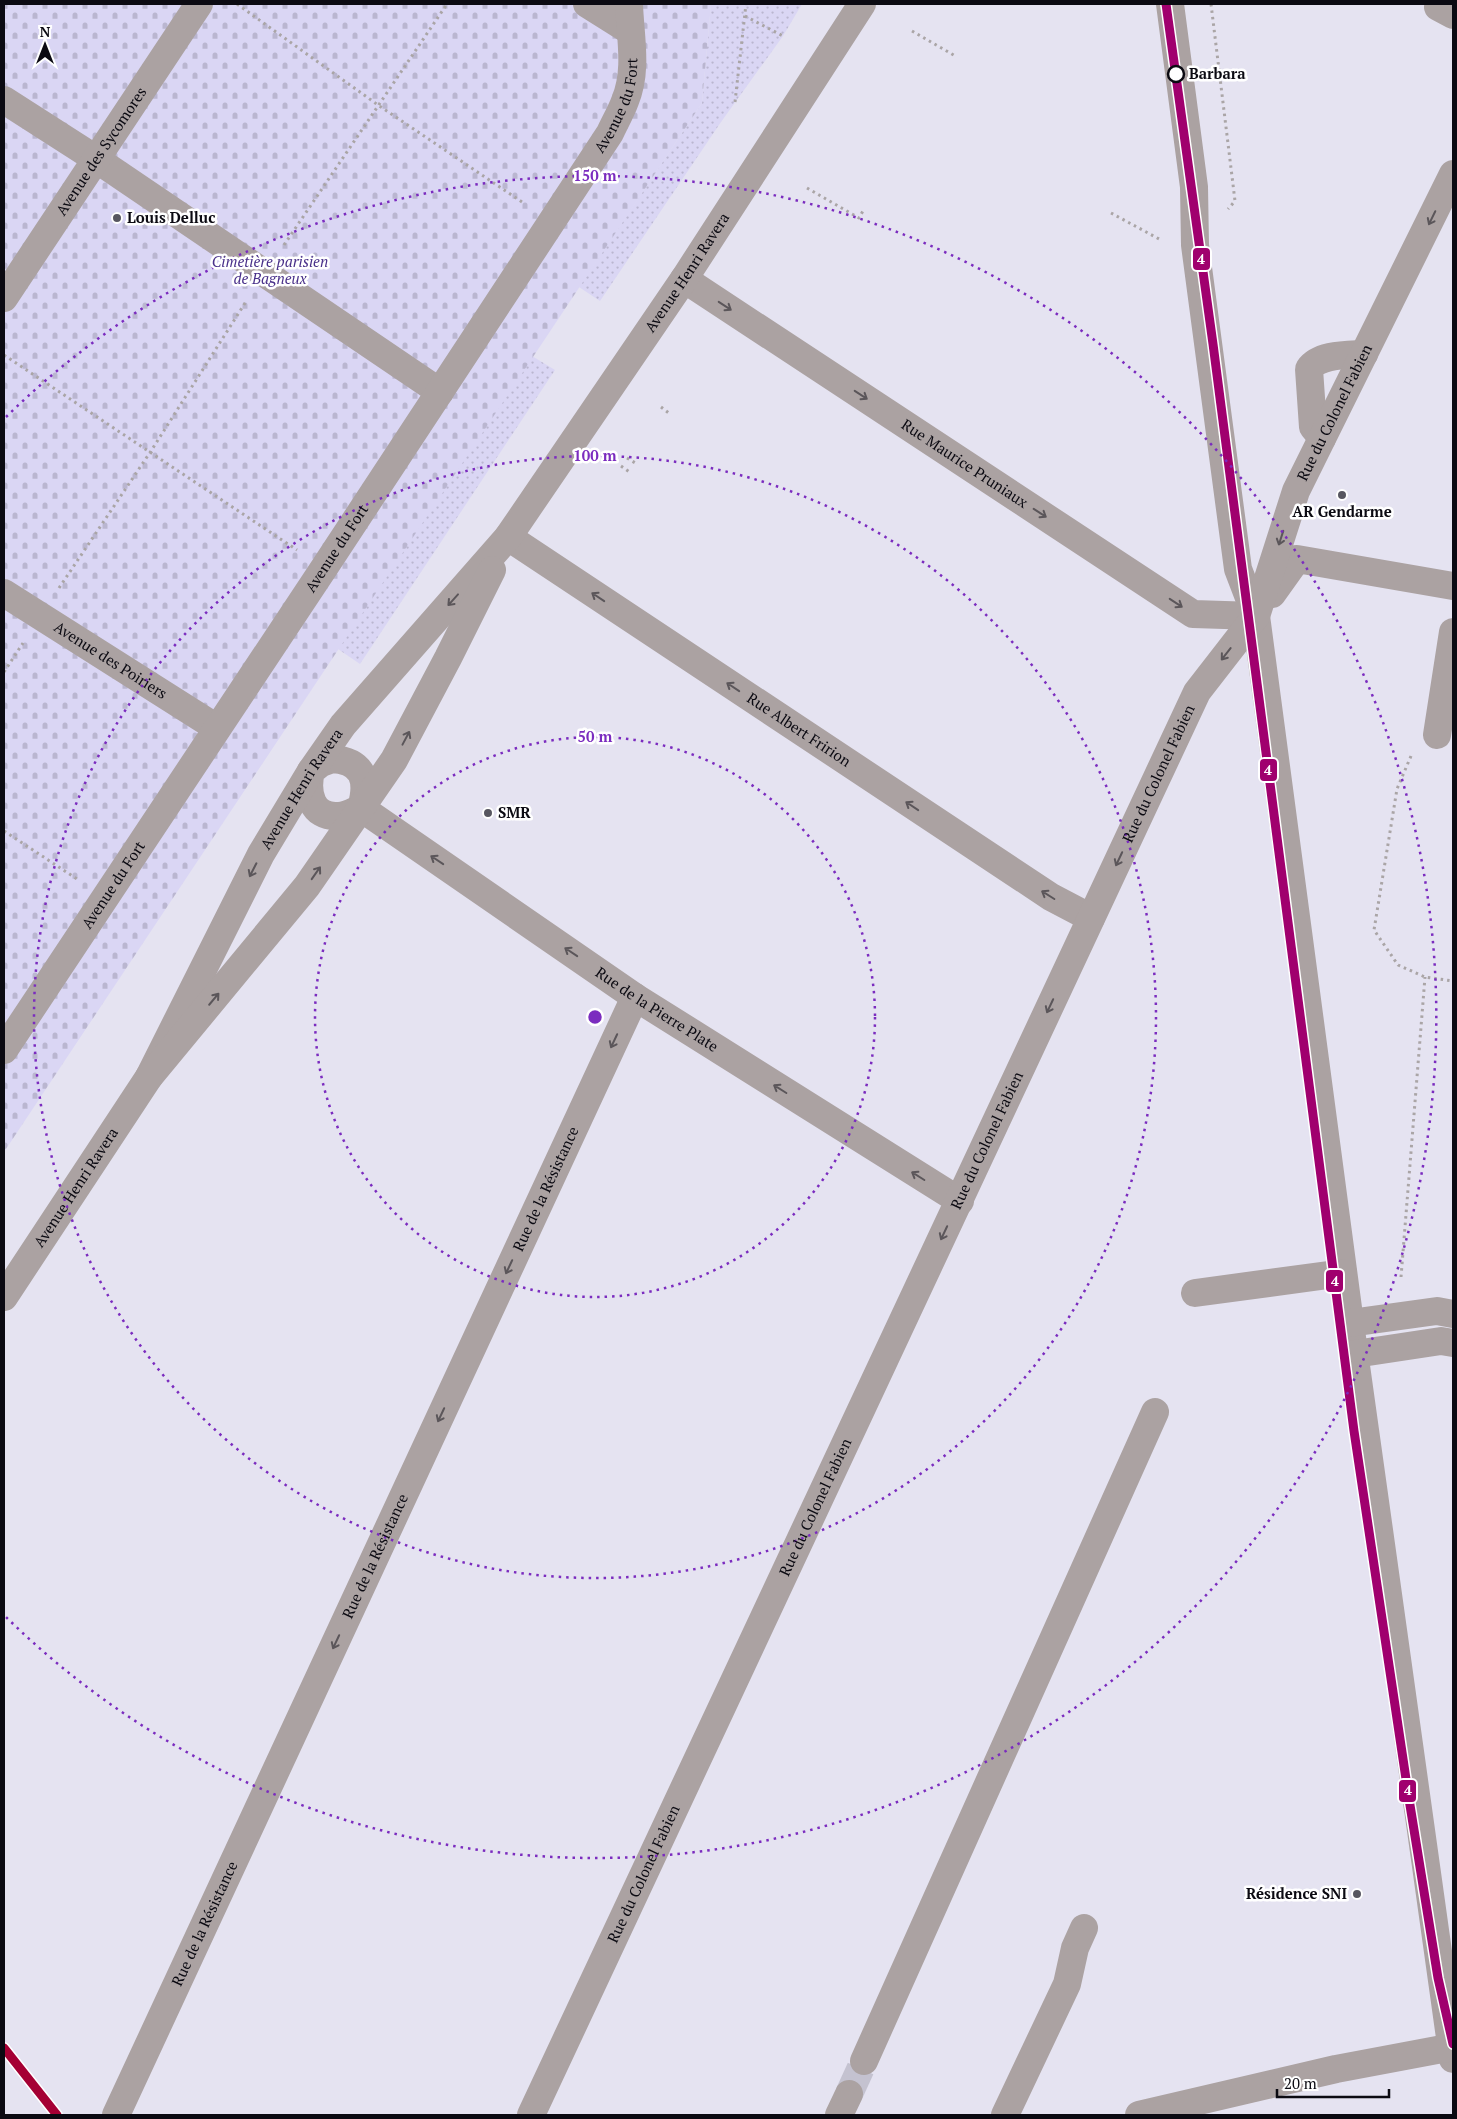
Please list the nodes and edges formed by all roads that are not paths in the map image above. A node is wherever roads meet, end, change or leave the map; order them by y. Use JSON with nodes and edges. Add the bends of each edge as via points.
{"nodes":[{"id":1,"x":199,"y":4,"type":"edge"},
{"id":2,"x":587,"y":4,"type":"edge"},
{"id":3,"x":628,"y":4,"type":"edge"},
{"id":4,"x":862,"y":4,"type":"edge"},
{"id":5,"x":1170,"y":4,"type":"edge"},
{"id":6,"x":630,"y":31,"type":"junction"},
{"id":7,"x":4,"y":100,"type":"edge"},
{"id":8,"x":96,"y":159,"type":"junction"},
{"id":9,"x":1453,"y":174,"type":"edge"},
{"id":10,"x":684,"y":279,"type":"junction"},
{"id":11,"x":4,"y":298,"type":"edge"},
{"id":12,"x":1364,"y":354,"type":"junction"},
{"id":13,"x":440,"y":392,"type":"junction"},
{"id":14,"x":1322,"y":438,"type":"junction"},
{"id":15,"x":508,"y":537,"type":"junction"},
{"id":16,"x":1453,"y":586,"type":"edge"},
{"id":17,"x":4,"y":593,"type":"edge"},
{"id":18,"x":1256,"y":616,"type":"junction"},
{"id":19,"x":1453,"y":632,"type":"edge"},
{"id":20,"x":217,"y":728,"type":"junction"},
{"id":21,"x":1437,"y":735,"type":"road end"},
{"id":22,"x":311,"y":771,"type":"junction"},
{"id":23,"x":361,"y":808,"type":"junction"},
{"id":24,"x":1091,"y":918,"type":"junction"},
{"id":25,"x":635,"y":997,"type":"junction"},
{"id":26,"x":4,"y":1050,"type":"edge"},
{"id":27,"x":149,"y":1077,"type":"junction"},
{"id":28,"x":960,"y":1200,"type":"junction"},
{"id":29,"x":1344,"y":1274,"type":"junction"},
{"id":30,"x":1195,"y":1293,"type":"dead end"},
{"id":31,"x":4,"y":1297,"type":"edge"},
{"id":32,"x":1453,"y":1314,"type":"edge"},
{"id":33,"x":1350,"y":1323,"type":"junction"},
{"id":34,"x":1453,"y":1343,"type":"edge"},
{"id":35,"x":1355,"y":1354,"type":"junction"},
{"id":36,"x":1155,"y":1412,"type":"dead end"},
{"id":37,"x":1084,"y":1928,"type":"dead end"},
{"id":38,"x":1452,"y":2051,"type":"edge"},
{"id":39,"x":864,"y":2061,"type":"tunnel mouth"},
{"id":40,"x":116,"y":2115,"type":"edge"},
{"id":41,"x":531,"y":2115,"type":"edge"},
{"id":42,"x":1005,"y":2115,"type":"edge"},
{"id":43,"x":1139,"y":2115,"type":"edge"}],
"edges":[{"from":1,"to":8,"type":"street","name":"Avenue des Sycomores"},
{"from":2,"to":6,"type":"street"},
{"from":3,"to":6,"type":"street","name":"Avenue du Fort"},
{"from":4,"to":10,"type":"street","name":"Avenue Henri Ravera"},
{"from":5,"to":18,"type":"street","via":[[1194,186],[1195,245],[1236,560]]},
{"from":6,"to":13,"type":"street","name":"Avenue du Fort","via":[[632,65],[626,100],[610,133]]},
{"from":7,"to":8,"type":"street"},
{"from":8,"to":11,"type":"street","name":"Avenue des Sycomores"},
{"from":8,"to":13,"type":"street"},
{"from":9,"to":12,"type":"street","name":"Rue du Colonel Fabien","one_way":true},
{"from":10,"to":15,"type":"street","name":"Avenue Henri Ravera"},
{"from":10,"to":18,"type":"street","name":"Rue Maurice Pruniaux","one_way":true,"via":[[1193,614]]},
{"from":12,"to":14,"type":"street","name":"Rue du Colonel Fabien"},
{"from":12,"to":14,"type":"street","via":[[1321,359],[1309,369],[1313,427]]},
{"from":13,"to":20,"type":"street","name":"Avenue du Fort"},
{"from":14,"to":18,"type":"street","name":"Rue du Colonel Fabien","one_way":true,"via":[[1296,492]]},
{"from":15,"to":22,"type":"street","name":"Avenue Henri Ravera","one_way":true,"via":[[343,725]]},
{"from":23,"to":15,"type":"street","name":"Avenue Henri Ravera","one_way":true,"via":[[394,760]]},
{"from":24,"to":15,"type":"street","name":"Rue Albert Fririon","one_way":true,"via":[[1051,898]]},
{"from":16,"to":18,"type":"street","via":[[1296,559]]},
{"from":17,"to":20,"type":"street","name":"Avenue des Poiriers"},
{"from":18,"to":24,"type":"street","name":"Rue du Colonel Fabien","one_way":true,"via":[[1197,692]]},
{"from":18,"to":29,"type":"street"},
{"from":19,"to":21,"type":"street"},
{"from":20,"to":26,"type":"street","name":"Avenue du Fort"},
{"from":22,"to":23,"type":"street","via":[[308,792],[319,810],[339,816]]},
{"from":22,"to":23,"type":"street","via":[[332,759],[354,765],[362,774],[365,785]]},
{"from":22,"to":27,"type":"street","name":"Avenue Henri Ravera","one_way":true,"via":[[261,854]]},
{"from":25,"to":23,"type":"street","name":"Rue de la Pierre Plate","one_way":true},
{"from":27,"to":23,"type":"street","name":"Avenue Henri Ravera","one_way":true,"via":[[307,886]]},
{"from":24,"to":28,"type":"street","name":"Rue du Colonel Fabien","one_way":true},
{"from":28,"to":25,"type":"street","name":"Rue de la Pierre Plate","one_way":true},
{"from":25,"to":40,"type":"street","name":"Rue de la Résistance","one_way":true},
{"from":27,"to":31,"type":"street","name":"Avenue Henri Ravera"},
{"from":28,"to":41,"type":"street","name":"Rue du Colonel Fabien","one_way":true},
{"from":29,"to":30,"type":"street"},
{"from":29,"to":33,"type":"street"},
{"from":32,"to":33,"type":"street","via":[[1437,1311]]},
{"from":33,"to":35,"type":"street"},
{"from":34,"to":35,"type":"street","via":[[1441,1341]]},
{"from":35,"to":38,"type":"street"},
{"from":36,"to":39,"type":"street"},
{"from":37,"to":42,"type":"street","via":[[1074,1948],[1067,1984]]},
{"from":38,"to":43,"type":"street","via":[[1344,2068]]}]}
